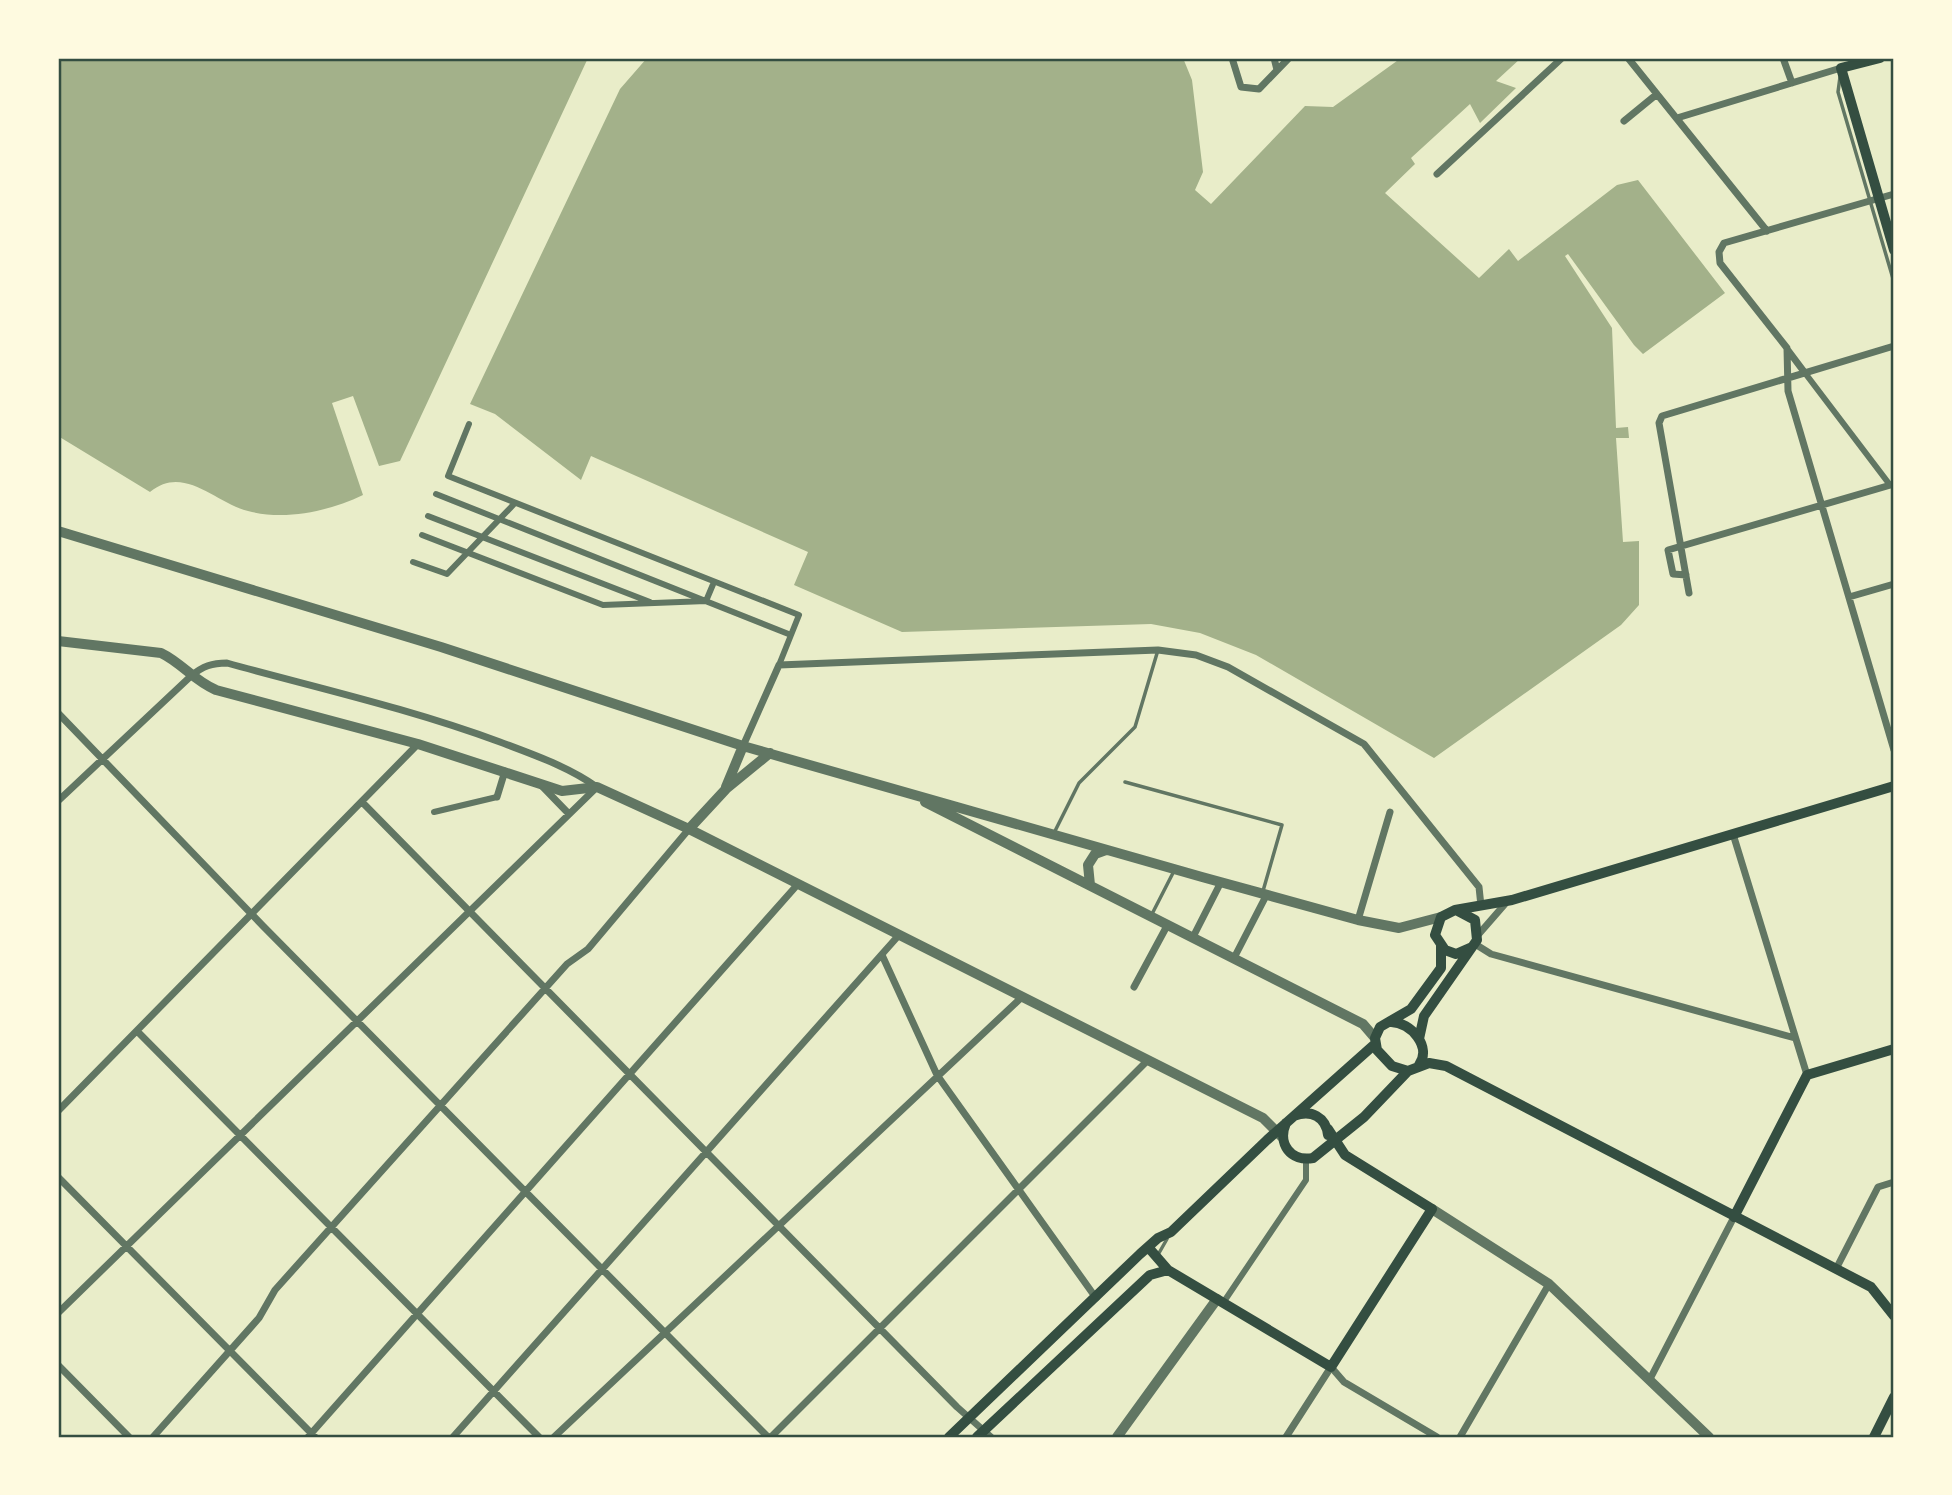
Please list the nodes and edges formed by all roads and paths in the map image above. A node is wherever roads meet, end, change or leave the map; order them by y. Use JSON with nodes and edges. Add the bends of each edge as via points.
{"nodes":[{"id":1,"x":1232,"y":58,"type":"edge"},
{"id":2,"x":1274,"y":58,"type":"edge"},
{"id":3,"x":1289,"y":58,"type":"edge"},
{"id":4,"x":1562,"y":58,"type":"edge"},
{"id":5,"x":1628,"y":58,"type":"edge"},
{"id":6,"x":1783,"y":58,"type":"edge"},
{"id":7,"x":1880,"y":58,"type":"edge"},
{"id":8,"x":1839,"y":63,"type":"edge"},
{"id":9,"x":1277,"y":70,"type":"junction"},
{"id":10,"x":1792,"y":83,"type":"junction"},
{"id":11,"x":1657,"y":94,"type":"junction"},
{"id":12,"x":1677,"y":118,"type":"junction"},
{"id":13,"x":1624,"y":121,"type":"dead end"},
{"id":14,"x":1437,"y":174,"type":"dead end"},
{"id":15,"x":1894,"y":194,"type":"edge"},
{"id":16,"x":1875,"y":200,"type":"junction"},
{"id":17,"x":1767,"y":231,"type":"junction"},
{"id":18,"x":1894,"y":250,"type":"edge"},
{"id":19,"x":1894,"y":282,"type":"edge"},
{"id":20,"x":1894,"y":346,"type":"edge"},
{"id":21,"x":1787,"y":348,"type":"junction"},
{"id":22,"x":1805,"y":373,"type":"junction"},
{"id":23,"x":1788,"y":378,"type":"junction"},
{"id":24,"x":469,"y":424,"type":"dead end"},
{"id":25,"x":1892,"y":485,"type":"edge"},
{"id":26,"x":436,"y":494,"type":"dead end"},
{"id":27,"x":515,"y":503,"type":"junction"},
{"id":28,"x":1822,"y":505,"type":"junction"},
{"id":29,"x":428,"y":516,"type":"dead end"},
{"id":30,"x":499,"y":519,"type":"junction"},
{"id":31,"x":58,"y":531,"type":"edge"},
{"id":32,"x":422,"y":535,"type":"dead end"},
{"id":33,"x":483,"y":537,"type":"junction"},
{"id":34,"x":1681,"y":547,"type":"junction"},
{"id":35,"x":468,"y":552,"type":"junction"},
{"id":36,"x":413,"y":562,"type":"dead end"},
{"id":37,"x":1686,"y":575,"type":"junction"},
{"id":38,"x":714,"y":582,"type":"junction"},
{"id":39,"x":1894,"y":584,"type":"edge"},
{"id":40,"x":1689,"y":593,"type":"dead end"},
{"id":41,"x":1849,"y":597,"type":"junction"},
{"id":42,"x":706,"y":601,"type":"junction"},
{"id":43,"x":655,"y":604,"type":"junction"},
{"id":44,"x":792,"y":635,"type":"junction"},
{"id":45,"x":58,"y":641,"type":"edge"},
{"id":46,"x":1158,"y":650,"type":"junction"},
{"id":47,"x":779,"y":664,"type":"junction"},
{"id":48,"x":191,"y":676,"type":"junction"},
{"id":49,"x":58,"y":713,"type":"edge"},
{"id":50,"x":418,"y":744,"type":"junction"},
{"id":51,"x":743,"y":746,"type":"junction"},
{"id":52,"x":1894,"y":750,"type":"edge"},
{"id":53,"x":771,"y":753,"type":"junction"},
{"id":54,"x":102,"y":759,"type":"junction"},
{"id":55,"x":505,"y":771,"type":"junction"},
{"id":56,"x":537,"y":781,"type":"junction"},
{"id":57,"x":1125,"y":782,"type":"dead end"},
{"id":58,"x":1894,"y":786,"type":"edge"},
{"id":59,"x":597,"y":787,"type":"junction"},
{"id":60,"x":726,"y":789,"type":"junction"},
{"id":61,"x":902,"y":792,"type":"junction"},
{"id":62,"x":497,"y":797,"type":"joint"},
{"id":63,"x":58,"y":802,"type":"edge"},
{"id":64,"x":362,"y":802,"type":"junction"},
{"id":65,"x":434,"y":812,"type":"dead end"},
{"id":66,"x":1390,"y":812,"type":"dead end"},
{"id":67,"x":569,"y":814,"type":"junction"},
{"id":68,"x":689,"y":829,"type":"junction"},
{"id":69,"x":1732,"y":834,"type":"junction"},
{"id":70,"x":1053,"y":835,"type":"junction"},
{"id":71,"x":1107,"y":850,"type":"junction"},
{"id":72,"x":1175,"y":869,"type":"junction"},
{"id":73,"x":1220,"y":882,"type":"junction"},
{"id":74,"x":798,"y":884,"type":"junction"},
{"id":75,"x":1090,"y":884,"type":"junction"},
{"id":76,"x":1264,"y":894,"type":"junction"},
{"id":77,"x":1512,"y":900,"type":"junction"},
{"id":78,"x":1481,"y":906,"type":"junction"},
{"id":79,"x":1455,"y":910,"type":"junction"},
{"id":80,"x":470,"y":911,"type":"junction"},
{"id":81,"x":251,"y":914,"type":"junction"},
{"id":82,"x":1151,"y":916,"type":"junction"},
{"id":83,"x":1441,"y":917,"type":"junction"},
{"id":84,"x":1358,"y":920,"type":"junction"},
{"id":85,"x":1168,"y":924,"type":"junction"},
{"id":86,"x":899,"y":935,"type":"junction"},
{"id":87,"x":1193,"y":937,"type":"junction"},
{"id":88,"x":1475,"y":942,"type":"junction"},
{"id":89,"x":1441,"y":946,"type":"junction"},
{"id":90,"x":882,"y":955,"type":"junction"},
{"id":91,"x":1234,"y":958,"type":"junction"},
{"id":92,"x":1134,"y":987,"type":"dead end"},
{"id":93,"x":545,"y":989,"type":"junction"},
{"id":94,"x":1022,"y":997,"type":"junction"},
{"id":95,"x":357,"y":1021,"type":"junction"},
{"id":96,"x":1391,"y":1022,"type":"junction"},
{"id":97,"x":137,"y":1031,"type":"junction"},
{"id":98,"x":1795,"y":1038,"type":"junction"},
{"id":99,"x":1419,"y":1039,"type":"junction"},
{"id":100,"x":1375,"y":1041,"type":"junction"},
{"id":101,"x":1894,"y":1049,"type":"edge"},
{"id":102,"x":1149,"y":1060,"type":"junction"},
{"id":103,"x":1413,"y":1068,"type":"junction"},
{"id":104,"x":1807,"y":1075,"type":"junction"},
{"id":105,"x":631,"y":1076,"type":"junction"},
{"id":106,"x":937,"y":1076,"type":"junction"},
{"id":107,"x":440,"y":1106,"type":"junction"},
{"id":108,"x":58,"y":1111,"type":"edge"},
{"id":109,"x":1262,"y":1118,"type":"junction"},
{"id":110,"x":1289,"y":1120,"type":"junction"},
{"id":111,"x":1347,"y":1133,"type":"junction"},
{"id":112,"x":240,"y":1135,"type":"junction"},
{"id":113,"x":1281,"y":1138,"type":"junction"},
{"id":114,"x":1267,"y":1140,"type":"junction"},
{"id":115,"x":1330,"y":1145,"type":"junction"},
{"id":116,"x":707,"y":1153,"type":"junction"},
{"id":117,"x":1344,"y":1154,"type":"junction"},
{"id":118,"x":1306,"y":1159,"type":"junction"},
{"id":119,"x":58,"y":1177,"type":"edge"},
{"id":120,"x":1894,"y":1182,"type":"edge"},
{"id":121,"x":1018,"y":1191,"type":"junction"},
{"id":122,"x":526,"y":1193,"type":"junction"},
{"id":123,"x":1432,"y":1209,"type":"junction"},
{"id":124,"x":1734,"y":1217,"type":"junction"},
{"id":125,"x":778,"y":1225,"type":"junction"},
{"id":126,"x":331,"y":1227,"type":"junction"},
{"id":127,"x":1171,"y":1232,"type":"junction"},
{"id":128,"x":126,"y":1246,"type":"junction"},
{"id":129,"x":1147,"y":1247,"type":"junction"},
{"id":130,"x":1156,"y":1259,"type":"junction"},
{"id":131,"x":1836,"y":1269,"type":"junction"},
{"id":132,"x":602,"y":1270,"type":"junction"},
{"id":133,"x":1168,"y":1270,"type":"junction"},
{"id":134,"x":1150,"y":1275,"type":"junction"},
{"id":135,"x":1549,"y":1284,"type":"junction"},
{"id":136,"x":1096,"y":1298,"type":"junction"},
{"id":137,"x":1220,"y":1301,"type":"junction"},
{"id":138,"x":58,"y":1313,"type":"edge"},
{"id":139,"x":417,"y":1315,"type":"junction"},
{"id":140,"x":1894,"y":1316,"type":"edge"},
{"id":141,"x":880,"y":1329,"type":"junction"},
{"id":142,"x":665,"y":1333,"type":"junction"},
{"id":143,"x":230,"y":1351,"type":"junction"},
{"id":144,"x":58,"y":1365,"type":"edge"},
{"id":145,"x":1331,"y":1367,"type":"junction"},
{"id":146,"x":1650,"y":1379,"type":"junction"},
{"id":147,"x":494,"y":1392,"type":"junction"},
{"id":148,"x":1894,"y":1396,"type":"edge"},
{"id":149,"x":968,"y":1419,"type":"junction"},
{"id":150,"x":1889,"y":1422,"type":"edge"},
{"id":151,"x":311,"y":1436,"type":"edge"},
{"id":152,"x":984,"y":1436,"type":"edge"},
{"id":153,"x":129,"y":1437,"type":"edge"},
{"id":154,"x":153,"y":1437,"type":"edge"},
{"id":155,"x":453,"y":1437,"type":"edge"},
{"id":156,"x":539,"y":1437,"type":"edge"},
{"id":157,"x":554,"y":1437,"type":"edge"},
{"id":158,"x":769,"y":1437,"type":"edge"},
{"id":159,"x":949,"y":1437,"type":"edge"},
{"id":160,"x":1117,"y":1437,"type":"edge"},
{"id":161,"x":1286,"y":1437,"type":"edge"},
{"id":162,"x":1437,"y":1437,"type":"edge"},
{"id":163,"x":1460,"y":1437,"type":"edge"},
{"id":164,"x":1709,"y":1437,"type":"edge"},
{"id":165,"x":1874,"y":1437,"type":"edge"}],
"edges":[{"from":1,"to":9,"type":"street","via":[[1241,87],[1259,89]]},
{"from":2,"to":9,"type":"street"},
{"from":3,"to":9,"type":"street"},
{"from":4,"to":14,"type":"street"},
{"from":5,"to":11,"type":"street"},
{"from":6,"to":10,"type":"street"},
{"from":7,"to":8,"type":"main road"},
{"from":8,"to":10,"type":"street"},
{"from":8,"to":16,"type":"main road"},
{"from":10,"to":12,"type":"street"},
{"from":11,"to":12,"type":"street"},
{"from":11,"to":13,"type":"street"},
{"from":12,"to":17,"type":"street"},
{"from":15,"to":16,"type":"street"},
{"from":16,"to":17,"type":"street"},
{"from":16,"to":18,"type":"main road"},
{"from":16,"to":19,"type":"lane"},
{"from":17,"to":21,"type":"street","via":[[1724,243],[1720,263]]},
{"from":20,"to":22,"type":"street"},
{"from":21,"to":22,"type":"street"},
{"from":21,"to":23,"type":"street"},
{"from":22,"to":23,"type":"street"},
{"from":22,"to":25,"type":"street"},
{"from":23,"to":28,"type":"street"},
{"from":23,"to":34,"type":"street","via":[[1662,416],[1659,423]]},
{"from":24,"to":27,"type":"street","via":[[448,476]]},
{"from":25,"to":28,"type":"street"},
{"from":26,"to":30,"type":"street"},
{"from":27,"to":30,"type":"street"},
{"from":27,"to":38,"type":"street"},
{"from":28,"to":34,"type":"street"},
{"from":28,"to":41,"type":"street"},
{"from":29,"to":33,"type":"street"},
{"from":30,"to":33,"type":"street"},
{"from":30,"to":42,"type":"street"},
{"from":31,"to":51,"type":"street"},
{"from":32,"to":35,"type":"street"},
{"from":33,"to":35,"type":"street"},
{"from":33,"to":43,"type":"street"},
{"from":34,"to":37,"type":"street"},
{"from":34,"to":37,"type":"street","via":[[1668,551],[1673,574]]},
{"from":35,"to":36,"type":"street","via":[[447,574]]},
{"from":35,"to":43,"type":"street","via":[[603,605]]},
{"from":37,"to":40,"type":"street"},
{"from":38,"to":42,"type":"street"},
{"from":38,"to":44,"type":"street","via":[[799,615]]},
{"from":39,"to":41,"type":"street"},
{"from":41,"to":52,"type":"street"},
{"from":42,"to":43,"type":"street"},
{"from":42,"to":44,"type":"street"},
{"from":44,"to":47,"type":"street"},
{"from":45,"to":48,"type":"street","via":[[161,653],[176,660]]},
{"from":46,"to":47,"type":"street"},
{"from":46,"to":70,"type":"lane","via":[[1135,727],[1079,783]]},
{"from":46,"to":78,"type":"street","via":[[1196,655],[1228,667],[1364,744],[1479,887]]},
{"from":47,"to":51,"type":"street"},
{"from":48,"to":50,"type":"street","via":[[216,690]]},
{"from":48,"to":54,"type":"street"},
{"from":48,"to":59,"type":"street","via":[[201,667],[227,663],[322,687],[494,740],[567,767]]},
{"from":49,"to":54,"type":"street"},
{"from":50,"to":55,"type":"street"},
{"from":50,"to":64,"type":"street"},
{"from":51,"to":53,"type":"street"},
{"from":51,"to":60,"type":"street"},
{"from":53,"to":60,"type":"street"},
{"from":53,"to":61,"type":"street"},
{"from":54,"to":63,"type":"street"},
{"from":54,"to":81,"type":"street"},
{"from":55,"to":56,"type":"street"},
{"from":55,"to":62,"type":"street"},
{"from":56,"to":59,"type":"street","via":[[562,791]]},
{"from":56,"to":67,"type":"street"},
{"from":57,"to":76,"type":"lane","via":[[1282,825]]},
{"from":58,"to":69,"type":"main road"},
{"from":59,"to":67,"type":"street"},
{"from":59,"to":68,"type":"street"},
{"from":60,"to":68,"type":"street"},
{"from":61,"to":70,"type":"street"},
{"from":61,"to":75,"type":"street"},
{"from":62,"to":65,"type":"street"},
{"from":64,"to":80,"type":"street"},
{"from":64,"to":81,"type":"street"},
{"from":66,"to":84,"type":"street"},
{"from":67,"to":80,"type":"street"},
{"from":68,"to":74,"type":"street"},
{"from":68,"to":93,"type":"street","via":[[588,949]]},
{"from":69,"to":77,"type":"main road"},
{"from":69,"to":98,"type":"street"},
{"from":70,"to":71,"type":"street"},
{"from":71,"to":72,"type":"street"},
{"from":71,"to":75,"type":"street","via":[[1091,859]]},
{"from":72,"to":73,"type":"street"},
{"from":72,"to":82,"type":"lane"},
{"from":73,"to":76,"type":"street"},
{"from":73,"to":87,"type":"street"},
{"from":74,"to":86,"type":"street"},
{"from":74,"to":105,"type":"street"},
{"from":75,"to":82,"type":"street"},
{"from":76,"to":84,"type":"street"},
{"from":76,"to":91,"type":"street"},
{"from":77,"to":78,"type":"main road"},
{"from":77,"to":88,"type":"street","via":[[1499,908]]},
{"from":78,"to":79,"type":"main road"},
{"from":79,"to":83,"type":"main road"},
{"from":79,"to":88,"type":"main road","via":[[1469,915],[1478,927]]},
{"from":80,"to":93,"type":"street"},
{"from":80,"to":95,"type":"street"},
{"from":81,"to":95,"type":"street"},
{"from":81,"to":97,"type":"street"},
{"from":82,"to":85,"type":"street"},
{"from":83,"to":84,"type":"street","via":[[1399,928]]},
{"from":83,"to":89,"type":"main road","via":[[1435,928]]},
{"from":85,"to":87,"type":"street"},
{"from":85,"to":92,"type":"street"},
{"from":86,"to":90,"type":"street"},
{"from":86,"to":94,"type":"street"},
{"from":87,"to":91,"type":"street"},
{"from":88,"to":89,"type":"main road","via":[[1456,954]]},
{"from":88,"to":98,"type":"street","via":[[1491,954]]},
{"from":88,"to":99,"type":"main road","via":[[1424,1016]]},
{"from":89,"to":96,"type":"main road","via":[[1441,968],[1411,1009]]},
{"from":90,"to":106,"type":"street"},
{"from":90,"to":116,"type":"street"},
{"from":91,"to":100,"type":"street","via":[[1363,1024]]},
{"from":93,"to":105,"type":"street"},
{"from":93,"to":107,"type":"street"},
{"from":94,"to":102,"type":"street"},
{"from":94,"to":106,"type":"street"},
{"from":95,"to":107,"type":"street"},
{"from":95,"to":112,"type":"street"},
{"from":96,"to":99,"type":"main road","via":[[1403,1024]]},
{"from":96,"to":100,"type":"main road","via":[[1380,1027]]},
{"from":97,"to":108,"type":"street"},
{"from":97,"to":112,"type":"street"},
{"from":98,"to":104,"type":"street"},
{"from":99,"to":103,"type":"main road","via":[[1424,1052]]},
{"from":100,"to":103,"type":"main road","via":[[1392,1066]]},
{"from":100,"to":110,"type":"main road"},
{"from":101,"to":104,"type":"main road"},
{"from":102,"to":109,"type":"street"},
{"from":102,"to":121,"type":"street"},
{"from":103,"to":111,"type":"main road"},
{"from":103,"to":124,"type":"main road","via":[[1429,1063],[1446,1066]]},
{"from":104,"to":124,"type":"main road"},
{"from":105,"to":116,"type":"street"},
{"from":105,"to":122,"type":"street"},
{"from":106,"to":121,"type":"street"},
{"from":106,"to":125,"type":"street"},
{"from":107,"to":122,"type":"street"},
{"from":107,"to":126,"type":"street"},
{"from":109,"to":113,"type":"street"},
{"from":109,"to":114,"type":"street"},
{"from":110,"to":113,"type":"main road"},
{"from":110,"to":115,"type":"main road","via":[[1309,1113],[1317,1116],[1328,1129]]},
{"from":111,"to":115,"type":"main road"},
{"from":111,"to":117,"type":"main road","via":[[1342,1142]]},
{"from":112,"to":126,"type":"street"},
{"from":112,"to":128,"type":"street"},
{"from":113,"to":114,"type":"main road"},
{"from":113,"to":114,"type":"lane"},
{"from":113,"to":118,"type":"main road","via":[[1290,1153]]},
{"from":114,"to":127,"type":"main road"},
{"from":115,"to":117,"type":"main road"},
{"from":115,"to":118,"type":"main road"},
{"from":116,"to":125,"type":"street"},
{"from":116,"to":132,"type":"street"},
{"from":117,"to":123,"type":"main road"},
{"from":118,"to":137,"type":"street","via":[[1306,1180]]},
{"from":119,"to":128,"type":"street"},
{"from":120,"to":131,"type":"street","via":[[1878,1187]]},
{"from":121,"to":136,"type":"street"},
{"from":121,"to":141,"type":"street"},
{"from":122,"to":132,"type":"street"},
{"from":122,"to":139,"type":"street"},
{"from":123,"to":135,"type":"street"},
{"from":123,"to":145,"type":"main road"},
{"from":124,"to":131,"type":"main road"},
{"from":124,"to":146,"type":"street"},
{"from":125,"to":141,"type":"street"},
{"from":125,"to":142,"type":"street"},
{"from":126,"to":139,"type":"street"},
{"from":126,"to":143,"type":"street","via":[[275,1290],[259,1318]]},
{"from":127,"to":129,"type":"main road"},
{"from":127,"to":130,"type":"lane"},
{"from":128,"to":138,"type":"street"},
{"from":128,"to":143,"type":"street"},
{"from":129,"to":130,"type":"main road"},
{"from":129,"to":136,"type":"main road"},
{"from":130,"to":133,"type":"main road"},
{"from":130,"to":134,"type":"lane"},
{"from":131,"to":140,"type":"main road","via":[[1871,1287]]},
{"from":132,"to":142,"type":"street"},
{"from":132,"to":147,"type":"street"},
{"from":133,"to":134,"type":"main road"},
{"from":133,"to":137,"type":"main road"},
{"from":134,"to":152,"type":"main road"},
{"from":135,"to":146,"type":"street"},
{"from":135,"to":163,"type":"street"},
{"from":136,"to":149,"type":"main road"},
{"from":137,"to":145,"type":"main road"},
{"from":137,"to":160,"type":"street"},
{"from":139,"to":147,"type":"street"},
{"from":139,"to":151,"type":"street"},
{"from":141,"to":149,"type":"street"},
{"from":141,"to":158,"type":"street"},
{"from":142,"to":157,"type":"street"},
{"from":142,"to":158,"type":"street"},
{"from":143,"to":151,"type":"street"},
{"from":143,"to":154,"type":"street"},
{"from":144,"to":153,"type":"street"},
{"from":145,"to":161,"type":"street"},
{"from":145,"to":162,"type":"street","via":[[1344,1382]]},
{"from":146,"to":164,"type":"street"},
{"from":147,"to":155,"type":"street"},
{"from":147,"to":156,"type":"street"},
{"from":148,"to":150,"type":"main road"},
{"from":149,"to":152,"type":"street"},
{"from":149,"to":159,"type":"main road"},
{"from":150,"to":165,"type":"main road"}]}
